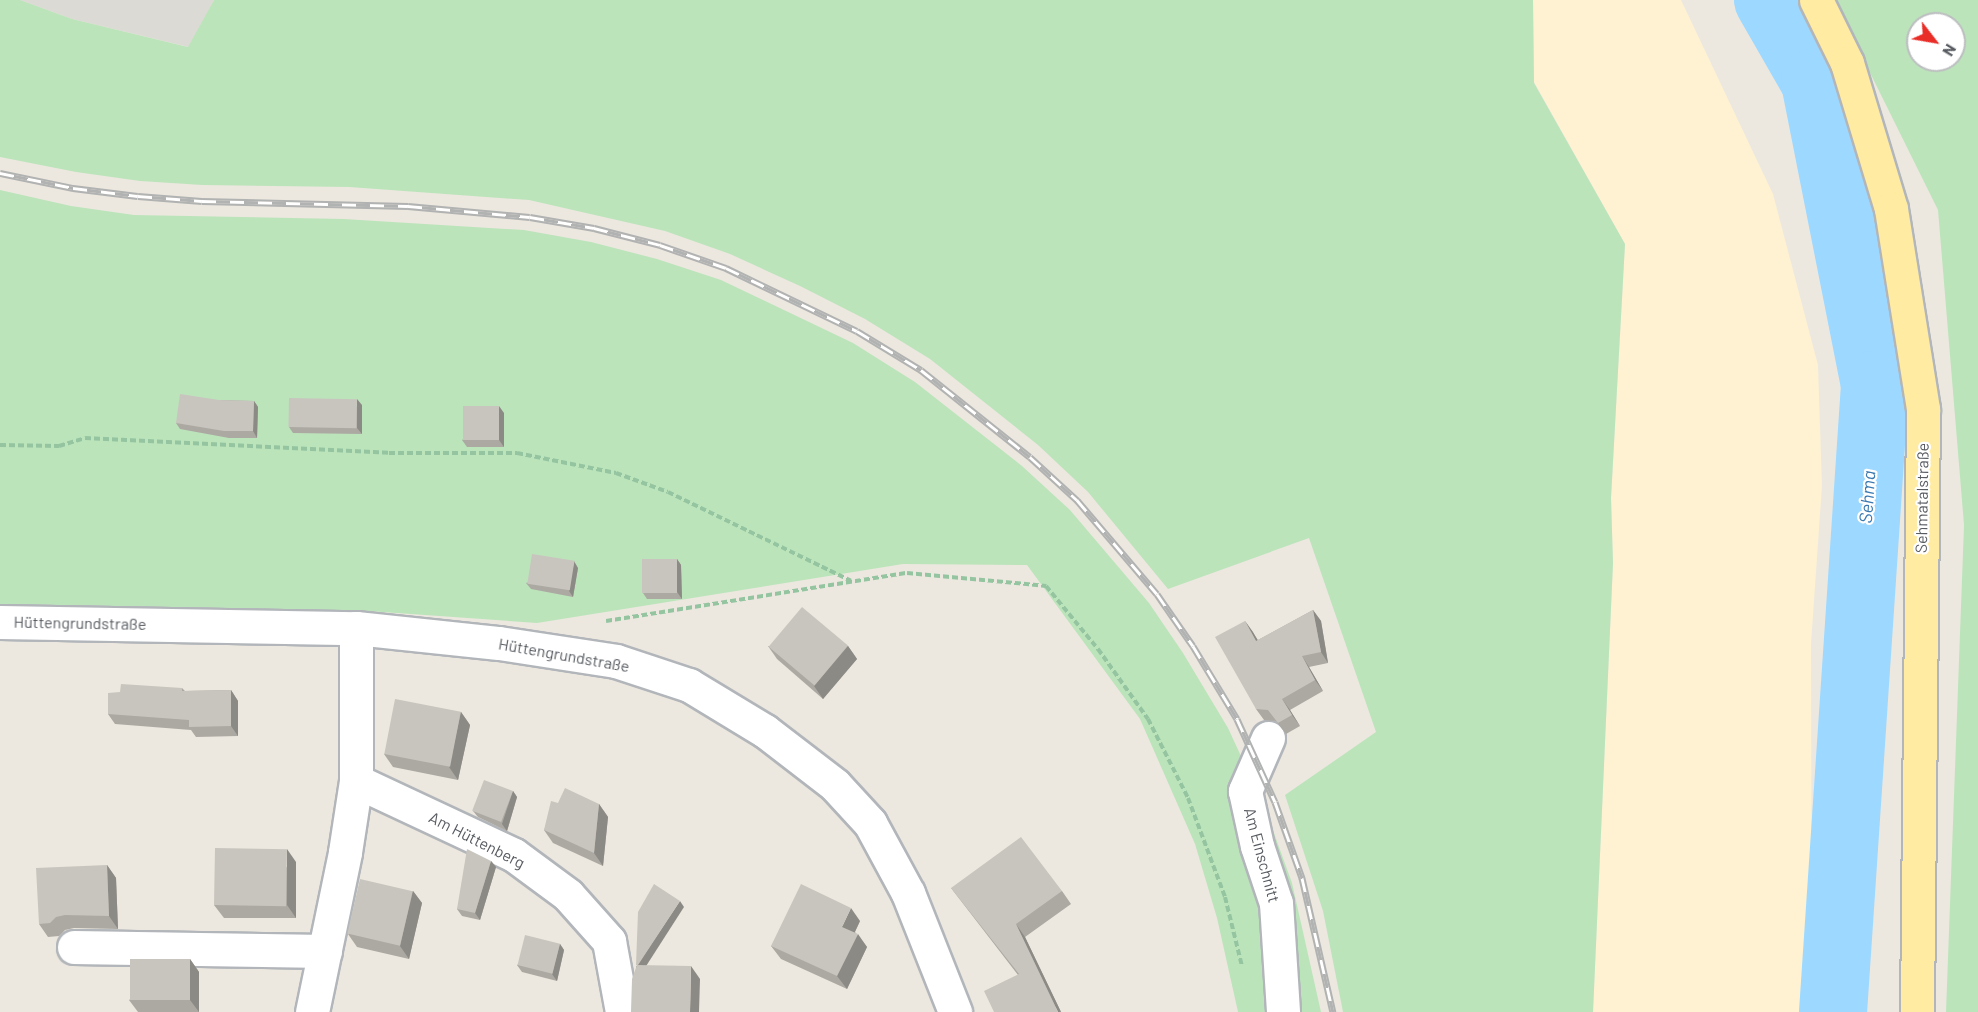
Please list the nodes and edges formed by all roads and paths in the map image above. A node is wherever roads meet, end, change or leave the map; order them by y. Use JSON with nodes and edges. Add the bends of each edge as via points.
{"nodes":[{"id":1,"x":1816,"y":0,"type":"edge"},
{"id":2,"x":0,"y":444,"type":"edge"},
{"id":3,"x":852,"y":581,"type":"junction"},
{"id":4,"x":0,"y":621,"type":"edge"},
{"id":5,"x":603,"y":621,"type":"dead end"},
{"id":6,"x":356,"y":628,"type":"junction"},
{"id":7,"x":1268,"y":738,"type":"dead end"},
{"id":8,"x":356,"y":782,"type":"junction"},
{"id":9,"x":74,"y":947,"type":"dead end"},
{"id":10,"x":325,"y":951,"type":"junction"},
{"id":11,"x":1244,"y":976,"type":"dead end"},
{"id":12,"x":312,"y":1012,"type":"edge"},
{"id":13,"x":622,"y":1012,"type":"edge"},
{"id":14,"x":955,"y":1012,"type":"edge"},
{"id":15,"x":1283,"y":1012,"type":"edge"},
{"id":16,"x":1917,"y":1012,"type":"edge"}],
"edges":[{"from":1,"to":16,"type":"main road","name":"Sehmatalstraße","via":[[1847,63],[1891,209],[1923,409]]},
{"from":2,"to":3,"type":"path","via":[[59,446],[85,438],[389,453],[518,453],[616,473],[668,492]]},
{"from":3,"to":5,"type":"path"},
{"from":3,"to":11,"type":"path","via":[[906,573],[1046,586],[1148,719],[1188,798],[1225,897]]},
{"from":4,"to":6,"type":"street","name":"Hüttengrundstraße"},
{"from":6,"to":8,"type":"street"},
{"from":6,"to":14,"type":"street","name":"Hüttengrundstraße","via":[[499,643],[616,661],[689,685],[765,731],[835,786],[870,823],[908,893]]},
{"from":7,"to":15,"type":"street","name":"Am Einschnitt","via":[[1245,791],[1257,846],[1276,903]]},
{"from":8,"to":10,"type":"street"},
{"from":8,"to":13,"type":"street","name":"Am Hüttenberg","via":[[514,855],[568,895],[609,941]]},
{"from":9,"to":10,"type":"street"},
{"from":10,"to":12,"type":"street"}]}
